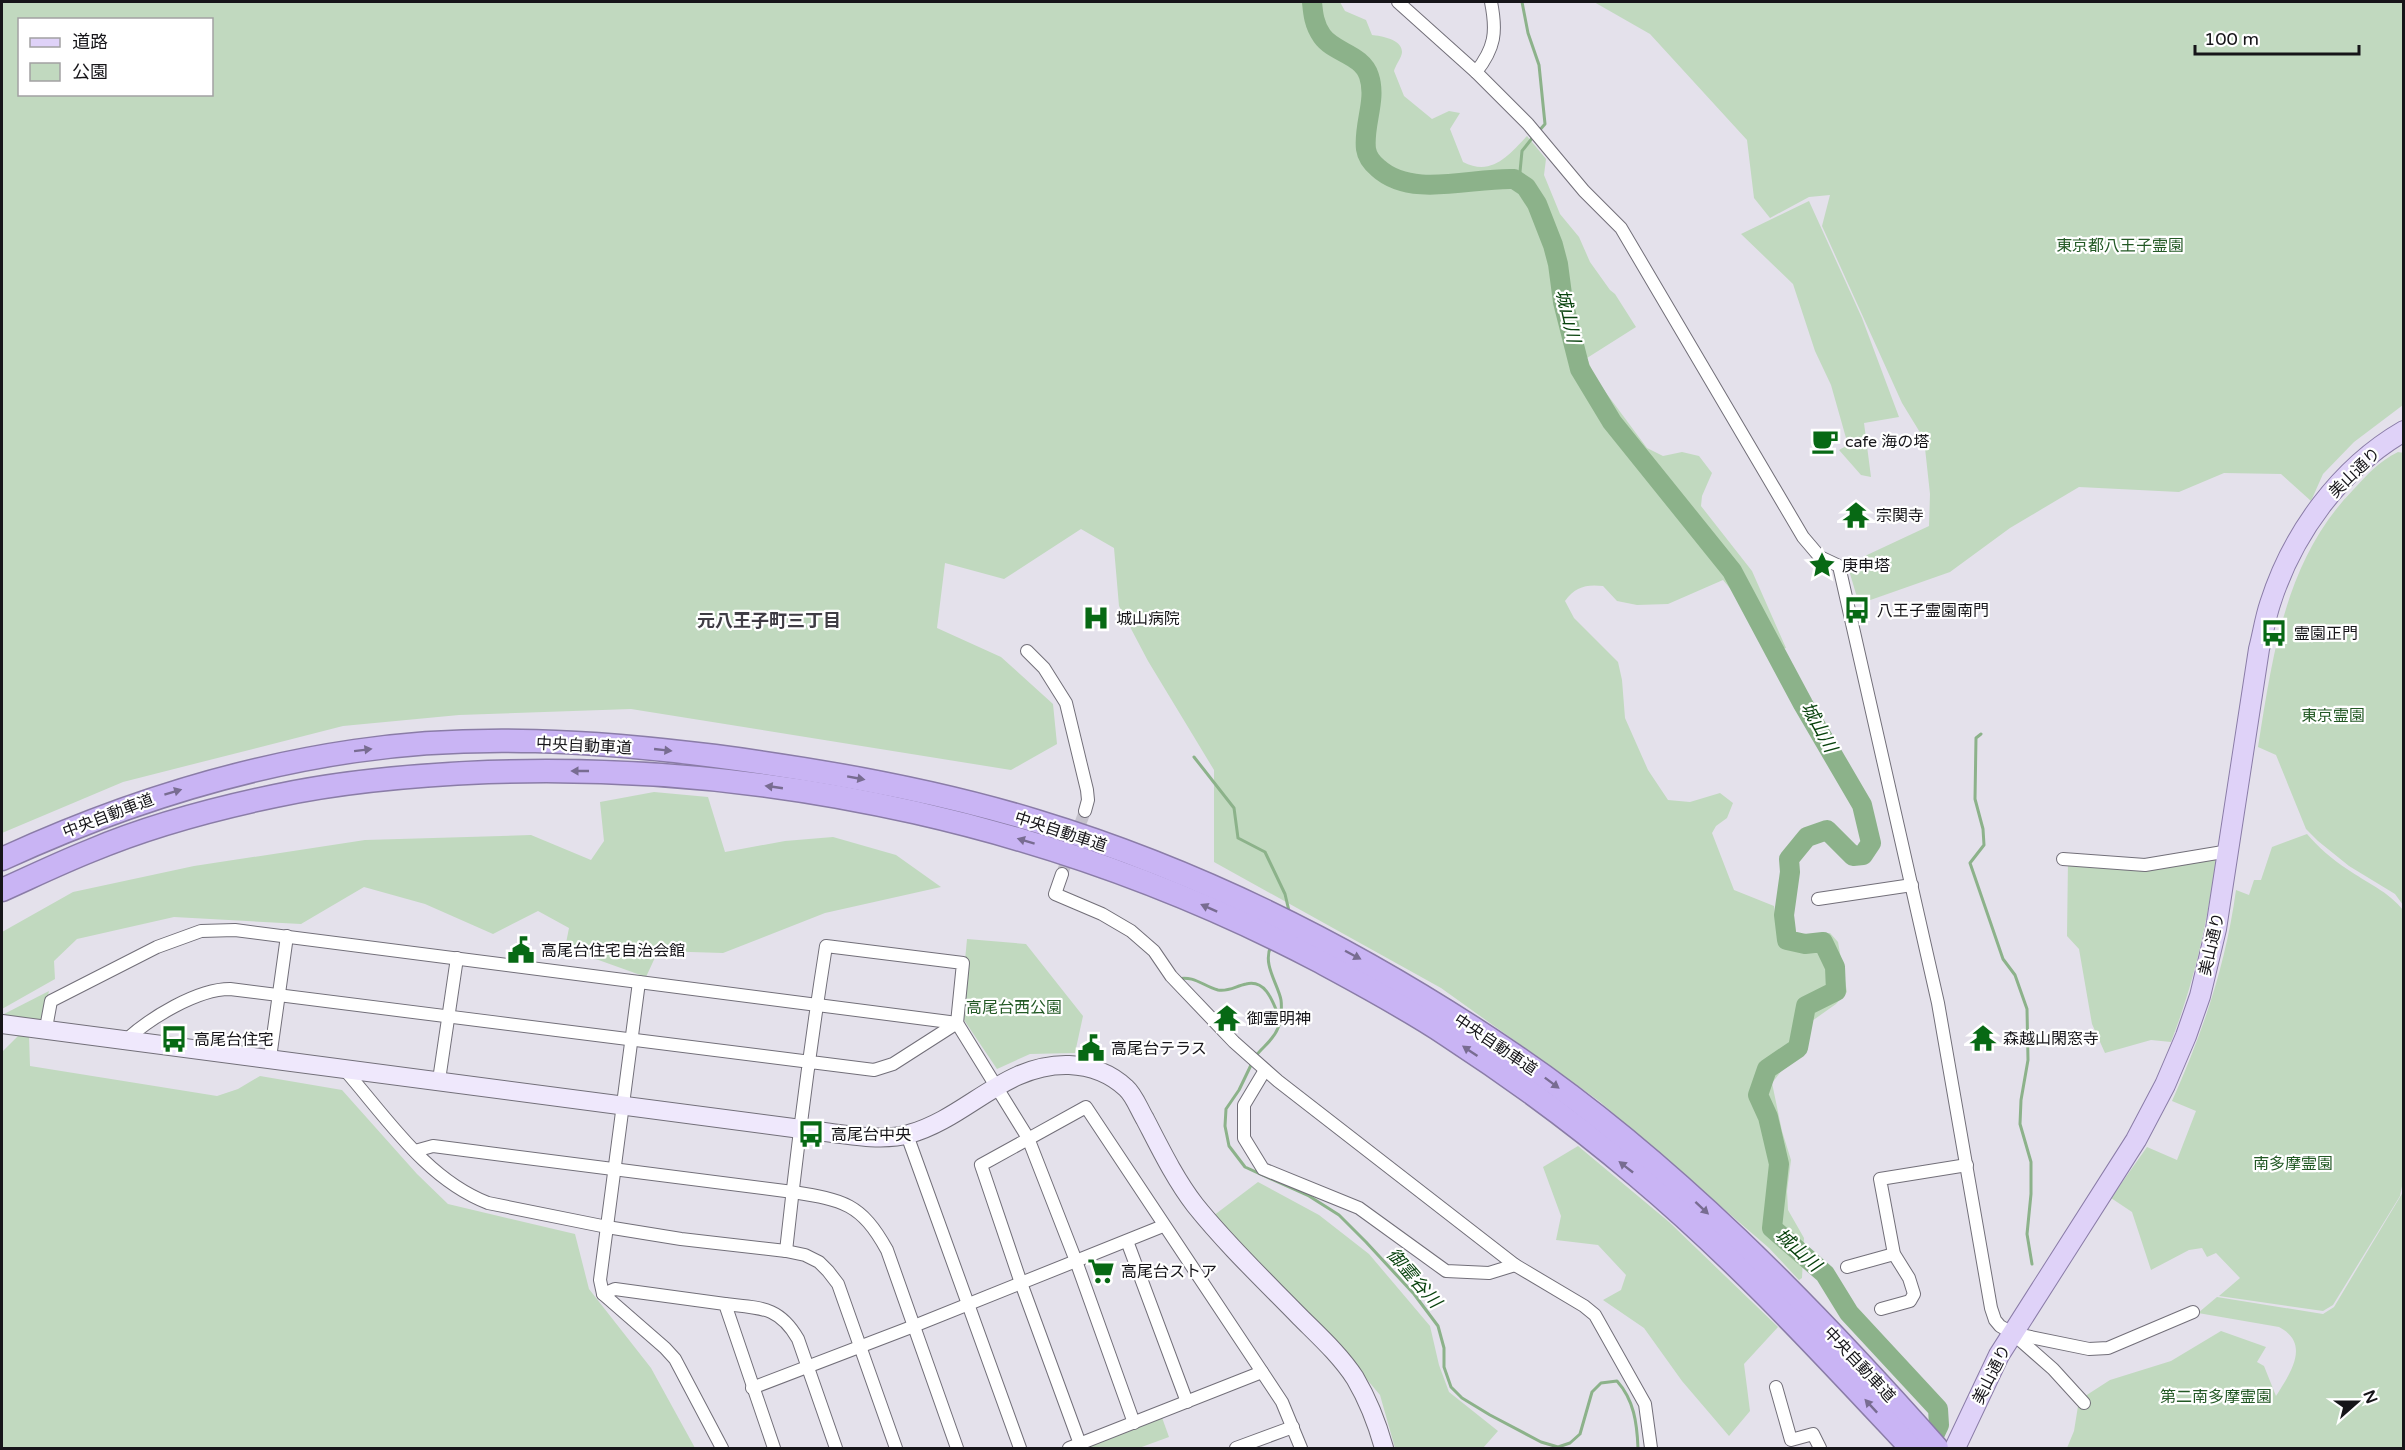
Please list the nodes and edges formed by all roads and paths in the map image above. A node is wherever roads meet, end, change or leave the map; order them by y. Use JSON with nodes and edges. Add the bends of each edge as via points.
{"nodes":[{"id":1,"x":1491,"y":2,"type":"edge"},
{"id":2,"x":1402,"y":3,"type":"edge"},
{"id":3,"x":1476,"y":72,"type":"junction"},
{"id":4,"x":2403,"y":431,"type":"edge"},
{"id":5,"x":1027,"y":651,"type":"dead end"},
{"id":6,"x":1085,"y":811,"type":"tunnel mouth"},
{"id":7,"x":2229,"y":851,"type":"junction"},
{"id":8,"x":2,"y":859,"type":"edge"},
{"id":9,"x":2063,"y":859,"type":"dead end"},
{"id":10,"x":1062,"y":874,"type":"tunnel mouth"},
{"id":11,"x":1912,"y":885,"type":"junction"},
{"id":12,"x":2,"y":890,"type":"edge"},
{"id":13,"x":1818,"y":898,"type":"dead end"},
{"id":14,"x":1267,"y":922,"type":"junction"},
{"id":15,"x":287,"y":936,"type":"junction"},
{"id":16,"x":457,"y":958,"type":"junction"},
{"id":17,"x":639,"y":982,"type":"junction"},
{"id":18,"x":278,"y":995,"type":"junction"},
{"id":19,"x":816,"y":1005,"type":"junction"},
{"id":20,"x":448,"y":1016,"type":"junction"},
{"id":21,"x":957,"y":1023,"type":"junction"},
{"id":22,"x":2,"y":1024,"type":"edge"},
{"id":23,"x":46,"y":1028,"type":"junction"},
{"id":24,"x":126,"y":1040,"type":"junction"},
{"id":25,"x":632,"y":1040,"type":"junction"},
{"id":26,"x":270,"y":1058,"type":"junction"},
{"id":27,"x":810,"y":1061,"type":"junction"},
{"id":28,"x":1258,"y":1063,"type":"junction"},
{"id":29,"x":344,"y":1068,"type":"junction"},
{"id":30,"x":439,"y":1080,"type":"junction"},
{"id":31,"x":998,"y":1086,"type":"junction"},
{"id":32,"x":624,"y":1105,"type":"junction"},
{"id":33,"x":801,"y":1129,"type":"junction"},
{"id":34,"x":907,"y":1135,"type":"junction"},
{"id":35,"x":1028,"y":1138,"type":"junction"},
{"id":36,"x":415,"y":1152,"type":"junction"},
{"id":37,"x":1967,"y":1166,"type":"junction"},
{"id":38,"x":616,"y":1170,"type":"junction"},
{"id":39,"x":793,"y":1192,"type":"junction"},
{"id":40,"x":1163,"y":1226,"type":"junction"},
{"id":41,"x":607,"y":1227,"type":"junction"},
{"id":42,"x":1127,"y":1240,"type":"junction"},
{"id":43,"x":786,"y":1251,"type":"junction"},
{"id":44,"x":1894,"y":1254,"type":"junction"},
{"id":45,"x":1076,"y":1261,"type":"junction"},
{"id":46,"x":1515,"y":1265,"type":"junction"},
{"id":47,"x":1847,"y":1267,"type":"dead end"},
{"id":48,"x":1021,"y":1283,"type":"junction"},
{"id":49,"x":603,"y":1294,"type":"junction"},
{"id":50,"x":725,"y":1304,"type":"junction"},
{"id":51,"x":968,"y":1305,"type":"junction"},
{"id":52,"x":1881,"y":1310,"type":"dead end"},
{"id":53,"x":2193,"y":1312,"type":"dead end"},
{"id":54,"x":914,"y":1326,"type":"junction"},
{"id":55,"x":2012,"y":1333,"type":"junction"},
{"id":56,"x":860,"y":1347,"type":"junction"},
{"id":57,"x":808,"y":1367,"type":"junction"},
{"id":58,"x":1262,"y":1372,"type":"junction"},
{"id":59,"x":1776,"y":1387,"type":"dead end"},
{"id":60,"x":752,"y":1388,"type":"junction"},
{"id":61,"x":1186,"y":1402,"type":"junction"},
{"id":62,"x":2084,"y":1403,"type":"dead end"},
{"id":63,"x":1134,"y":1423,"type":"junction"},
{"id":64,"x":1293,"y":1427,"type":"junction"},
{"id":65,"x":1924,"y":1444,"type":"edge"},
{"id":66,"x":1074,"y":1446,"type":"edge"},
{"id":67,"x":722,"y":1449,"type":"edge"},
{"id":68,"x":774,"y":1449,"type":"edge"},
{"id":69,"x":836,"y":1449,"type":"edge"},
{"id":70,"x":896,"y":1449,"type":"edge"},
{"id":71,"x":957,"y":1449,"type":"edge"},
{"id":72,"x":1020,"y":1449,"type":"edge"},
{"id":73,"x":1236,"y":1449,"type":"edge"},
{"id":74,"x":1301,"y":1449,"type":"edge"},
{"id":75,"x":1384,"y":1449,"type":"edge"},
{"id":76,"x":1651,"y":1449,"type":"edge"},
{"id":77,"x":1820,"y":1449,"type":"edge"},
{"id":78,"x":1955,"y":1449,"type":"edge"}],
"edges":[{"from":1,"to":3,"type":"street","via":[[1494,41],[1489,56]]},
{"from":2,"to":3,"type":"street"},
{"from":3,"to":11,"type":"street","via":[[1528,123],[1621,228],[1803,537],[1820,557],[1839,566]]},
{"from":4,"to":7,"type":"main road","name":"美山通り","via":[[2366,458],[2319,507],[2280,578],[2259,649]]},
{"from":5,"to":6,"type":"street","via":[[1044,668],[1066,703],[1087,790]]},
{"from":7,"to":9,"type":"street","via":[[2145,865]]},
{"from":7,"to":55,"type":"main road","name":"美山通り","via":[[2208,963],[2176,1061],[2136,1140]]},
{"from":8,"to":14,"type":"highway","name":"中央自動車道","one_way":true,"via":[[148,799],[287,762],[424,744],[583,743],[769,763],[873,781],[1034,820],[1121,851]]},
{"from":10,"to":28,"type":"street","via":[[1055,894],[1131,931]]},
{"from":11,"to":13,"type":"street"},
{"from":11,"to":37,"type":"street","via":[[1945,1037]]},
{"from":14,"to":12,"type":"highway","name":"中央自動車道","one_way":true,"via":[[1183,897],[1088,860],[897,808],[746,783],[593,771],[441,774],[278,795],[143,832]]},
{"from":14,"to":65,"type":"highway","name":"中央自動車道","via":[[1298,938],[1365,962],[1519,1058],[1591,1112],[1668,1176],[1757,1259],[1872,1375]]},
{"from":15,"to":16,"type":"street"},
{"from":15,"to":18,"type":"street"},
{"from":15,"to":23,"type":"street","via":[[201,931],[168,943],[51,1001]]},
{"from":16,"to":17,"type":"street"},
{"from":16,"to":20,"type":"street"},
{"from":17,"to":19,"type":"street"},
{"from":17,"to":25,"type":"street"},
{"from":18,"to":20,"type":"street"},
{"from":18,"to":24,"type":"street","via":[[241,989],[212,991],[152,1019]]},
{"from":18,"to":26,"type":"street"},
{"from":19,"to":21,"type":"street"},
{"from":19,"to":21,"type":"street","via":[[826,946],[940,960],[963,963]]},
{"from":19,"to":27,"type":"street"},
{"from":20,"to":25,"type":"street"},
{"from":20,"to":30,"type":"street"},
{"from":21,"to":27,"type":"street","via":[[893,1064],[874,1070]]},
{"from":21,"to":31,"type":"street"},
{"from":22,"to":23,"type":"street"},
{"from":23,"to":24,"type":"street"},
{"from":24,"to":26,"type":"street"},
{"from":25,"to":27,"type":"street"},
{"from":25,"to":32,"type":"street"},
{"from":26,"to":29,"type":"street"},
{"from":27,"to":33,"type":"street"},
{"from":28,"to":46,"type":"street"},
{"from":28,"to":46,"type":"street","via":[[1244,1105],[1244,1138],[1263,1169],[1359,1208],[1446,1271],[1489,1273]]},
{"from":29,"to":30,"type":"street"},
{"from":29,"to":36,"type":"street"},
{"from":30,"to":32,"type":"street"},
{"from":31,"to":34,"type":"street","via":[[943,1120]]},
{"from":31,"to":35,"type":"street"},
{"from":31,"to":75,"type":"street","via":[[1034,1067],[1071,1065],[1091,1067],[1128,1089],[1195,1204],[1345,1364],[1375,1418]]},
{"from":32,"to":33,"type":"street"},
{"from":32,"to":38,"type":"street"},
{"from":33,"to":34,"type":"street","via":[[877,1137]]},
{"from":33,"to":39,"type":"street"},
{"from":34,"to":51,"type":"street"},
{"from":35,"to":40,"type":"street","via":[[1086,1107]]},
{"from":35,"to":45,"type":"street"},
{"from":35,"to":48,"type":"street","via":[[981,1165]]},
{"from":36,"to":38,"type":"street","via":[[433,1146]]},
{"from":36,"to":41,"type":"street","via":[[436,1174],[471,1197]]},
{"from":37,"to":44,"type":"street","via":[[1880,1179]]},
{"from":37,"to":55,"type":"street","via":[[1991,1308],[2000,1326]]},
{"from":38,"to":39,"type":"street"},
{"from":38,"to":41,"type":"street"},
{"from":39,"to":43,"type":"street"},
{"from":39,"to":54,"type":"street","via":[[830,1198],[859,1211],[868,1220],[887,1250]]},
{"from":40,"to":42,"type":"street"},
{"from":40,"to":58,"type":"street"},
{"from":41,"to":43,"type":"street"},
{"from":41,"to":49,"type":"street","via":[[600,1280]]},
{"from":42,"to":45,"type":"street"},
{"from":42,"to":61,"type":"street"},
{"from":43,"to":56,"type":"street","via":[[805,1255],[828,1271],[838,1284]]},
{"from":44,"to":47,"type":"street"},
{"from":44,"to":52,"type":"street","via":[[1914,1294],[1910,1301]]},
{"from":45,"to":48,"type":"street"},
{"from":45,"to":63,"type":"street"},
{"from":46,"to":76,"type":"street","via":[[1595,1315],[1645,1404]]},
{"from":48,"to":51,"type":"street"},
{"from":48,"to":66,"type":"street"},
{"from":49,"to":50,"type":"street","via":[[615,1289]]},
{"from":49,"to":67,"type":"street","via":[[675,1359]]},
{"from":50,"to":57,"type":"street","via":[[761,1308],[780,1316],[798,1339]]},
{"from":50,"to":60,"type":"street"},
{"from":51,"to":54,"type":"street"},
{"from":51,"to":72,"type":"street"},
{"from":53,"to":55,"type":"street","via":[[2108,1348],[2044,1342]]},
{"from":54,"to":56,"type":"street"},
{"from":54,"to":71,"type":"street"},
{"from":55,"to":62,"type":"street"},
{"from":55,"to":78,"type":"main road","name":"美山通り"},
{"from":56,"to":57,"type":"street"},
{"from":56,"to":70,"type":"street"},
{"from":57,"to":60,"type":"street"},
{"from":57,"to":69,"type":"street"},
{"from":58,"to":61,"type":"street"},
{"from":58,"to":64,"type":"street"},
{"from":59,"to":77,"type":"street","via":[[1791,1440],[1814,1434]]},
{"from":60,"to":68,"type":"street"},
{"from":61,"to":63,"type":"street"},
{"from":63,"to":66,"type":"street"},
{"from":64,"to":73,"type":"street"},
{"from":64,"to":74,"type":"street"}]}
